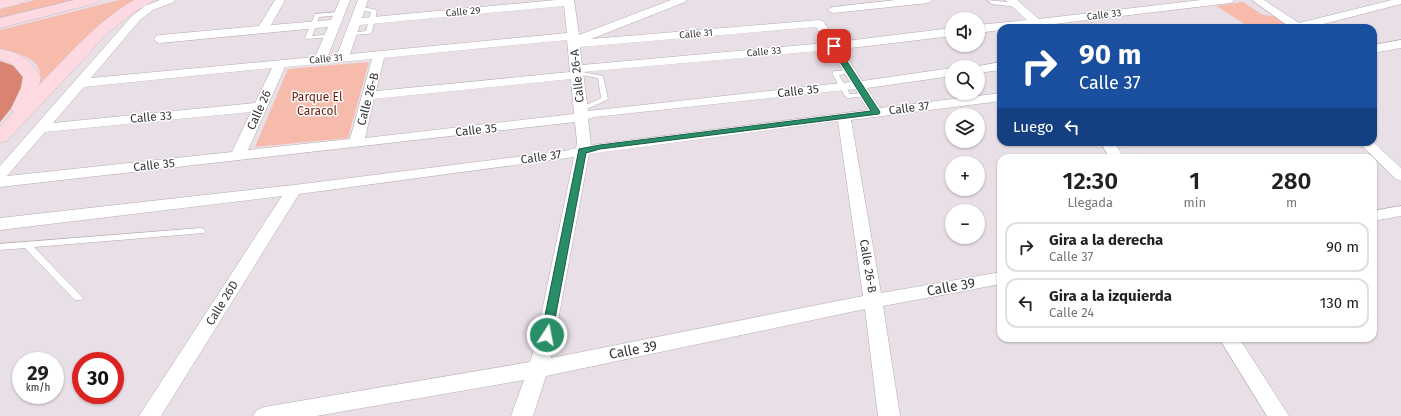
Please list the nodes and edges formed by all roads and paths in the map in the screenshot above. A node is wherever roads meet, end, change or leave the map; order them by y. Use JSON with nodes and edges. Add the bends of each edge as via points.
{"nodes":[{"id":1,"x":18,"y":0,"type":"edge"},
{"id":2,"x":92,"y":0,"type":"edge"},
{"id":3,"x":170,"y":0,"type":"edge"},
{"id":4,"x":280,"y":0,"type":"edge"},
{"id":5,"x":345,"y":0,"type":"edge"},
{"id":6,"x":681,"y":0,"type":"edge"},
{"id":7,"x":844,"y":0,"type":"edge"},
{"id":8,"x":928,"y":0,"type":"edge"},
{"id":9,"x":990,"y":0,"type":"edge"},
{"id":10,"x":1230,"y":0,"type":"edge"},
{"id":11,"x":1257,"y":0,"type":"edge"},
{"id":12,"x":1374,"y":0,"type":"edge"},
{"id":13,"x":569,"y":1,"type":"edge"},
{"id":14,"x":1401,"y":1,"type":"edge"},
{"id":15,"x":1013,"y":3,"type":"edge"},
{"id":16,"x":0,"y":4,"type":"edge"},
{"id":17,"x":147,"y":4,"type":"edge"},
{"id":18,"x":362,"y":5,"type":"edge"},
{"id":19,"x":833,"y":10,"type":"junction"},
{"id":20,"x":1360,"y":11,"type":"junction"},
{"id":21,"x":337,"y":19,"type":"junction"},
{"id":22,"x":372,"y":20,"type":"junction"},
{"id":23,"x":356,"y":22,"type":"junction"},
{"id":24,"x":0,"y":23,"type":"edge"},
{"id":25,"x":819,"y":23,"type":"junction"},
{"id":26,"x":1040,"y":24,"type":"edge"},
{"id":27,"x":1057,"y":24,"type":"edge"},
{"id":28,"x":1294,"y":24,"type":"edge"},
{"id":29,"x":1310,"y":24,"type":"edge"},
{"id":30,"x":313,"y":25,"type":"junction"},
{"id":31,"x":997,"y":28,"type":"edge"},
{"id":32,"x":985,"y":29,"type":"edge"},
{"id":33,"x":263,"y":30,"type":"junction"},
{"id":34,"x":945,"y":33,"type":"edge"},
{"id":35,"x":351,"y":34,"type":"junction"},
{"id":36,"x":330,"y":36,"type":"junction"},
{"id":37,"x":160,"y":40,"type":"dead end"},
{"id":38,"x":573,"y":41,"type":"junction"},
{"id":39,"x":1401,"y":44,"type":"edge"},
{"id":40,"x":834,"y":46,"type":"junction"},
{"id":41,"x":1377,"y":48,"type":"edge"},
{"id":42,"x":0,"y":54,"type":"edge"},
{"id":43,"x":380,"y":54,"type":"junction"},
{"id":44,"x":342,"y":58,"type":"junction"},
{"id":45,"x":320,"y":60,"type":"junction"},
{"id":46,"x":280,"y":64,"type":"junction"},
{"id":47,"x":997,"y":67,"type":"edge"},
{"id":48,"x":985,"y":68,"type":"edge"},
{"id":49,"x":850,"y":72,"type":"junction"},
{"id":50,"x":577,"y":73,"type":"junction"},
{"id":51,"x":945,"y":73,"type":"edge"},
{"id":52,"x":80,"y":82,"type":"junction"},
{"id":53,"x":842,"y":86,"type":"junction"},
{"id":54,"x":862,"y":90,"type":"junction"},
{"id":55,"x":368,"y":96,"type":"junction"},
{"id":56,"x":997,"y":97,"type":"edge"},
{"id":57,"x":261,"y":107,"type":"junction"},
{"id":58,"x":876,"y":112,"type":"junction"},
{"id":59,"x":581,"y":113,"type":"junction"},
{"id":60,"x":844,"y":116,"type":"junction"},
{"id":61,"x":41,"y":128,"type":"junction"},
{"id":62,"x":6,"y":131,"type":"edge"},
{"id":63,"x":356,"y":143,"type":"junction"},
{"id":64,"x":1369,"y":146,"type":"edge"},
{"id":65,"x":582,"y":151,"type":"junction"},
{"id":66,"x":238,"y":156,"type":"junction"},
{"id":67,"x":0,"y":175,"type":"edge"},
{"id":68,"x":1401,"y":176,"type":"edge"},
{"id":69,"x":0,"y":182,"type":"edge"},
{"id":70,"x":294,"y":190,"type":"junction"},
{"id":71,"x":1401,"y":211,"type":"edge"},
{"id":72,"x":1377,"y":215,"type":"edge"},
{"id":73,"x":0,"y":224,"type":"edge"},
{"id":74,"x":201,"y":231,"type":"dead end"},
{"id":75,"x":27,"y":245,"type":"junction"},
{"id":76,"x":0,"y":247,"type":"edge"},
{"id":77,"x":997,"y":279,"type":"edge"},
{"id":78,"x":78,"y":298,"type":"dead end"},
{"id":79,"x":873,"y":301,"type":"junction"},
{"id":80,"x":1232,"y":342,"type":"edge"},
{"id":81,"x":538,"y":369,"type":"junction"},
{"id":82,"x":150,"y":416,"type":"edge"},
{"id":83,"x":264,"y":416,"type":"edge"},
{"id":84,"x":522,"y":416,"type":"edge"},
{"id":85,"x":889,"y":416,"type":"edge"},
{"id":86,"x":1278,"y":416,"type":"edge"}],
"edges":[{"from":1,"to":16,"type":"main road"},
{"from":2,"to":24,"type":"main road"},
{"from":3,"to":17,"type":"street"},
{"from":4,"to":33,"type":"street"},
{"from":5,"to":21,"type":"street"},
{"from":6,"to":38,"type":"street"},
{"from":7,"to":19,"type":"street"},
{"from":8,"to":19,"type":"street"},
{"from":9,"to":15,"type":"lane"},
{"from":10,"to":27,"type":"street","name":"Calle 33"},
{"from":11,"to":28,"type":"street"},
{"from":12,"to":20,"type":"street"},
{"from":13,"to":22,"type":"street","name":"Calle 29"},
{"from":13,"to":38,"type":"street","name":"Calle 26-A"},
{"from":14,"to":20,"type":"street"},
{"from":15,"to":26,"type":"street"},
{"from":17,"to":52,"type":"street"},
{"from":17,"to":62,"type":"main road","via":[[129,9],[103,29]]},
{"from":18,"to":22,"type":"lane","via":[[374,11]]},
{"from":18,"to":23,"type":"street"},
{"from":19,"to":25,"type":"street"},
{"from":20,"to":29,"type":"street"},
{"from":21,"to":30,"type":"street"},
{"from":21,"to":36,"type":"street"},
{"from":22,"to":23,"type":"street","name":"Calle 29"},
{"from":22,"to":35,"type":"lane","via":[[369,32]]},
{"from":23,"to":35,"type":"street"},
{"from":25,"to":38,"type":"street","name":"Calle 31"},
{"from":25,"to":40,"type":"street"},
{"from":30,"to":33,"type":"street"},
{"from":30,"to":36,"type":"lane","via":[[308,38]]},
{"from":31,"to":32,"type":"street","name":"Calle 33"},
{"from":33,"to":37,"type":"street"},
{"from":34,"to":40,"type":"street","name":"Calle 33"},
{"from":35,"to":44,"type":"street"},
{"from":36,"to":45,"type":"street"},
{"from":38,"to":43,"type":"street","name":"Calle 31"},
{"from":38,"to":50,"type":"street","name":"Calle 26-A"},
{"from":39,"to":41,"type":"street"},
{"from":40,"to":49,"type":"street"},
{"from":40,"to":50,"type":"street","name":"Calle 33"},
{"from":42,"to":62,"type":"main road","via":[[12,55],[32,76],[26,99]]},
{"from":43,"to":44,"type":"street","name":"Calle 31"},
{"from":43,"to":55,"type":"street","name":"Calle 26-B"},
{"from":44,"to":45,"type":"street","name":"Calle 31"},
{"from":45,"to":46,"type":"street","name":"Calle 31"},
{"from":46,"to":52,"type":"street","name":"Calle 31"},
{"from":46,"to":57,"type":"street","name":"Calle 26"},
{"from":47,"to":48,"type":"street"},
{"from":49,"to":53,"type":"lane","via":[[835,73]]},
{"from":49,"to":54,"type":"street"},
{"from":50,"to":55,"type":"street","name":"Calle 33"},
{"from":50,"to":59,"type":"street","name":"Calle 26-A"},
{"from":50,"to":59,"type":"lane","via":[[601,77],[605,99]]},
{"from":51,"to":54,"type":"street","name":"Calle 35"},
{"from":52,"to":61,"type":"street"},
{"from":53,"to":54,"type":"street","name":"Calle 35"},
{"from":53,"to":59,"type":"street","name":"Calle 35"},
{"from":54,"to":58,"type":"street"},
{"from":55,"to":63,"type":"street","name":"Calle 26-B"},
{"from":56,"to":58,"type":"street","name":"Calle 37"},
{"from":57,"to":61,"type":"street","name":"Calle 33"},
{"from":57,"to":66,"type":"street","name":"Calle 26"},
{"from":58,"to":60,"type":"street","name":"Calle 37"},
{"from":59,"to":63,"type":"street","name":"Calle 35","via":[[567,120]]},
{"from":59,"to":65,"type":"street","name":"Calle 26-A","via":[[584,142]]},
{"from":60,"to":65,"type":"street","name":"Calle 37"},
{"from":60,"to":79,"type":"street","name":"Calle 26-B"},
{"from":61,"to":67,"type":"street"},
{"from":63,"to":66,"type":"street","name":"Calle 35"},
{"from":64,"to":68,"type":"street"},
{"from":65,"to":70,"type":"street","name":"Calle 37"},
{"from":65,"to":81,"type":"street","name":"Calle 26-A","via":[[544,350]]},
{"from":66,"to":69,"type":"street","name":"Calle 35"},
{"from":70,"to":73,"type":"street","name":"Calle 37"},
{"from":70,"to":82,"type":"street","name":"Calle 26D"},
{"from":71,"to":72,"type":"street"},
{"from":74,"to":75,"type":"lane"},
{"from":75,"to":76,"type":"lane"},
{"from":75,"to":78,"type":"lane"},
{"from":77,"to":79,"type":"street","name":"Calle 39"},
{"from":79,"to":81,"type":"street","name":"Calle 39"},
{"from":79,"to":85,"type":"street","name":"Calle 26-B"},
{"from":80,"to":86,"type":"street"},
{"from":81,"to":83,"type":"street","name":"Calle 39"},
{"from":81,"to":84,"type":"street","name":"Calle 26-A"}]}
